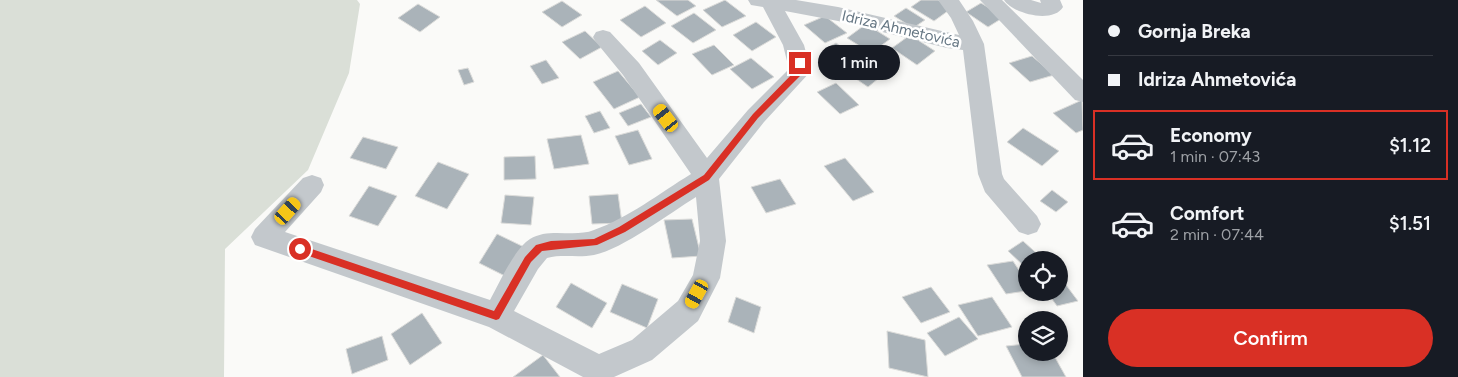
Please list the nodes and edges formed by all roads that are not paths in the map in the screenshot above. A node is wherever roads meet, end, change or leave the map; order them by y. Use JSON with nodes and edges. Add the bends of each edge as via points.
{"nodes":[{"id":1,"x":948,"y":0,"type":"edge"},
{"id":2,"x":990,"y":0,"type":"edge"},
{"id":3,"x":1014,"y":0,"type":"edge"},
{"id":4,"x":1050,"y":0,"type":"edge"},
{"id":5,"x":763,"y":1,"type":"edge"},
{"id":6,"x":603,"y":37,"type":"dead end"},
{"id":7,"x":973,"y":44,"type":"junction"},
{"id":8,"x":1083,"y":94,"type":"edge"},
{"id":9,"x":706,"y":177,"type":"junction"},
{"id":10,"x":312,"y":185,"type":"dead end"},
{"id":11,"x":1028,"y":224,"type":"dead end"},
{"id":12,"x":496,"y":316,"type":"junction"},
{"id":13,"x":597,"y":373,"type":"edge"}],
"edges":[{"from":1,"to":7,"type":"street","name":"Idriza Ahmetovića","via":[[968,29]]},
{"from":2,"to":8,"type":"street"},
{"from":3,"to":4,"type":"street","via":[[1044,11],[1053,7]]},
{"from":5,"to":7,"type":"street","name":"Idriza Ahmetovića"},
{"from":5,"to":9,"type":"street","name":"Idriza Ahmetovića","via":[[797,52],[800,71],[756,116]]},
{"from":6,"to":9,"type":"street","via":[[631,69]]},
{"from":7,"to":11,"type":"street","name":"Idriza Ahmetovića","via":[[992,180]]},
{"from":9,"to":12,"type":"street","name":"Idriza Ahmetovića","via":[[622,230],[594,243],[539,248],[528,260]]},
{"from":9,"to":13,"type":"street","via":[[713,241],[706,278],[688,311],[642,350]]},
{"from":10,"to":12,"type":"street","via":[[264,237]]},
{"from":12,"to":13,"type":"street"}]}
